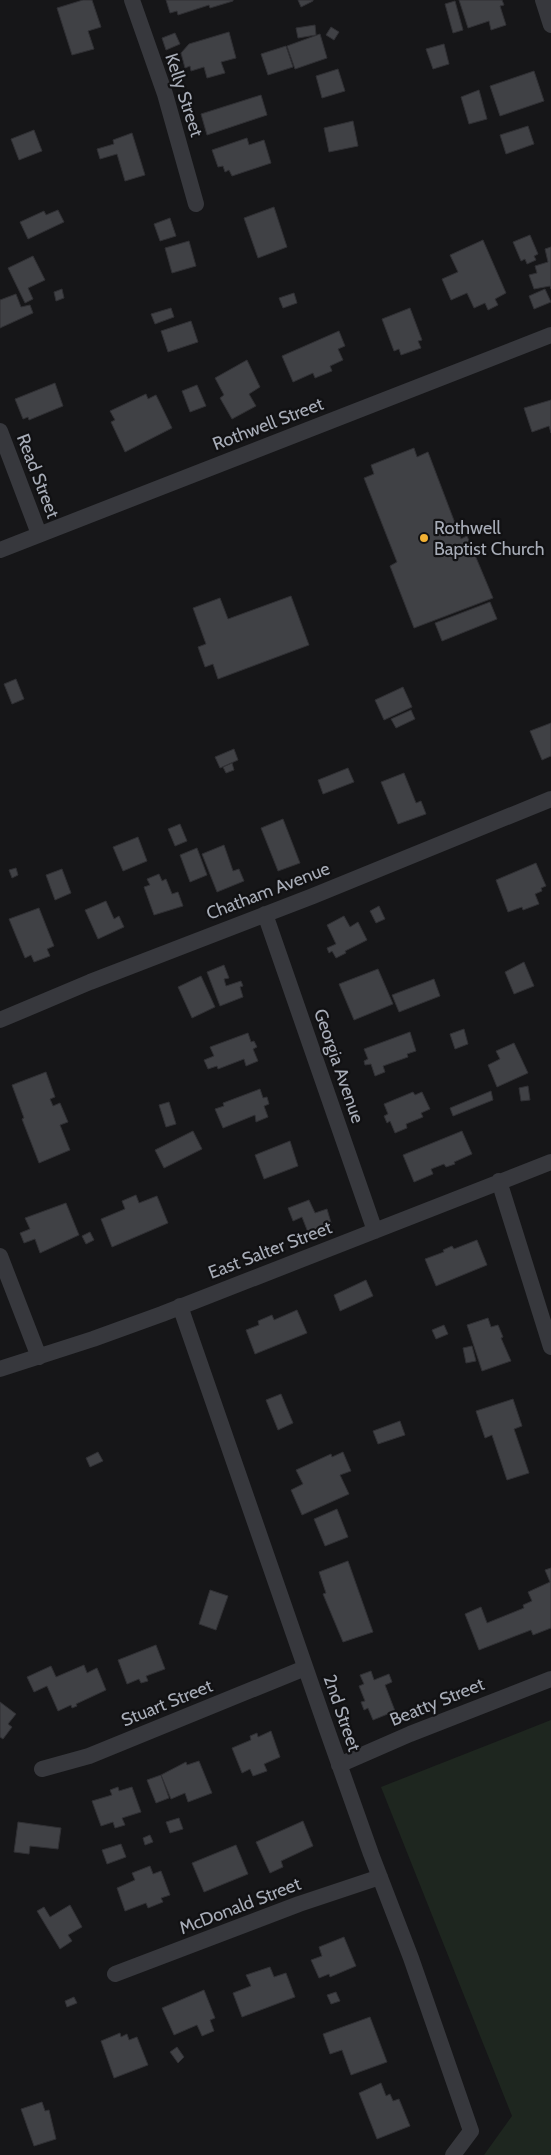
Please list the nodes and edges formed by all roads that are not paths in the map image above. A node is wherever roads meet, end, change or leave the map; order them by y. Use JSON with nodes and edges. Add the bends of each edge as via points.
{"nodes":[{"id":1,"x":132,"y":0,"type":"edge"},
{"id":2,"x":544,"y":0,"type":"edge"},
{"id":3,"x":551,"y":25,"type":"edge"},
{"id":4,"x":196,"y":204,"type":"dead end"},
{"id":5,"x":551,"y":335,"type":"edge"},
{"id":6,"x":0,"y":431,"type":"edge"},
{"id":7,"x":39,"y":534,"type":"junction"},
{"id":8,"x":0,"y":550,"type":"edge"},
{"id":9,"x":551,"y":799,"type":"edge"},
{"id":10,"x":265,"y":914,"type":"junction"},
{"id":11,"x":0,"y":1020,"type":"edge"},
{"id":12,"x":551,"y":1162,"type":"edge"},
{"id":13,"x":499,"y":1182,"type":"junction"},
{"id":14,"x":375,"y":1231,"type":"junction"},
{"id":15,"x":0,"y":1256,"type":"edge"},
{"id":16,"x":180,"y":1306,"type":"junction"},
{"id":17,"x":551,"y":1347,"type":"edge"},
{"id":18,"x":39,"y":1357,"type":"junction"},
{"id":19,"x":0,"y":1369,"type":"edge"},
{"id":20,"x":306,"y":1668,"type":"junction"},
{"id":21,"x":551,"y":1679,"type":"edge"},
{"id":22,"x":339,"y":1765,"type":"junction"},
{"id":23,"x":42,"y":1769,"type":"dead end"},
{"id":24,"x":380,"y":1877,"type":"junction"},
{"id":25,"x":115,"y":1974,"type":"dead end"},
{"id":26,"x":453,"y":2155,"type":"edge"}],
"edges":[{"from":1,"to":4,"type":"street","name":"Kelly Street","via":[[165,94]]},
{"from":2,"to":3,"type":"street"},
{"from":5,"to":7,"type":"street","name":"Rothwell Street"},
{"from":6,"to":7,"type":"street","name":"Read Street"},
{"from":7,"to":8,"type":"street","name":"Rothwell Street"},
{"from":9,"to":10,"type":"street","name":"Chatham Avenue"},
{"from":10,"to":11,"type":"street","name":"Chatham Avenue"},
{"from":10,"to":14,"type":"street","name":"Georgia Avenue"},
{"from":12,"to":13,"type":"street","name":"East Salter Street"},
{"from":13,"to":14,"type":"street","name":"East Salter Street"},
{"from":13,"to":17,"type":"street"},
{"from":14,"to":16,"type":"street","name":"East Salter Street"},
{"from":15,"to":18,"type":"street"},
{"from":16,"to":18,"type":"street","name":"East Salter Street"},
{"from":16,"to":20,"type":"street","name":"2nd Street"},
{"from":18,"to":19,"type":"street","name":"East Salter Street"},
{"from":20,"to":22,"type":"street","name":"2nd Street"},
{"from":20,"to":23,"type":"street","name":"Stuart Street","via":[[89,1756]]},
{"from":21,"to":22,"type":"street","name":"Beatty Street"},
{"from":22,"to":24,"type":"street","name":"2nd Street"},
{"from":24,"to":25,"type":"street","name":"McDonald Street"},
{"from":24,"to":26,"type":"street","name":"2nd Street","via":[[471,2131]]}]}
